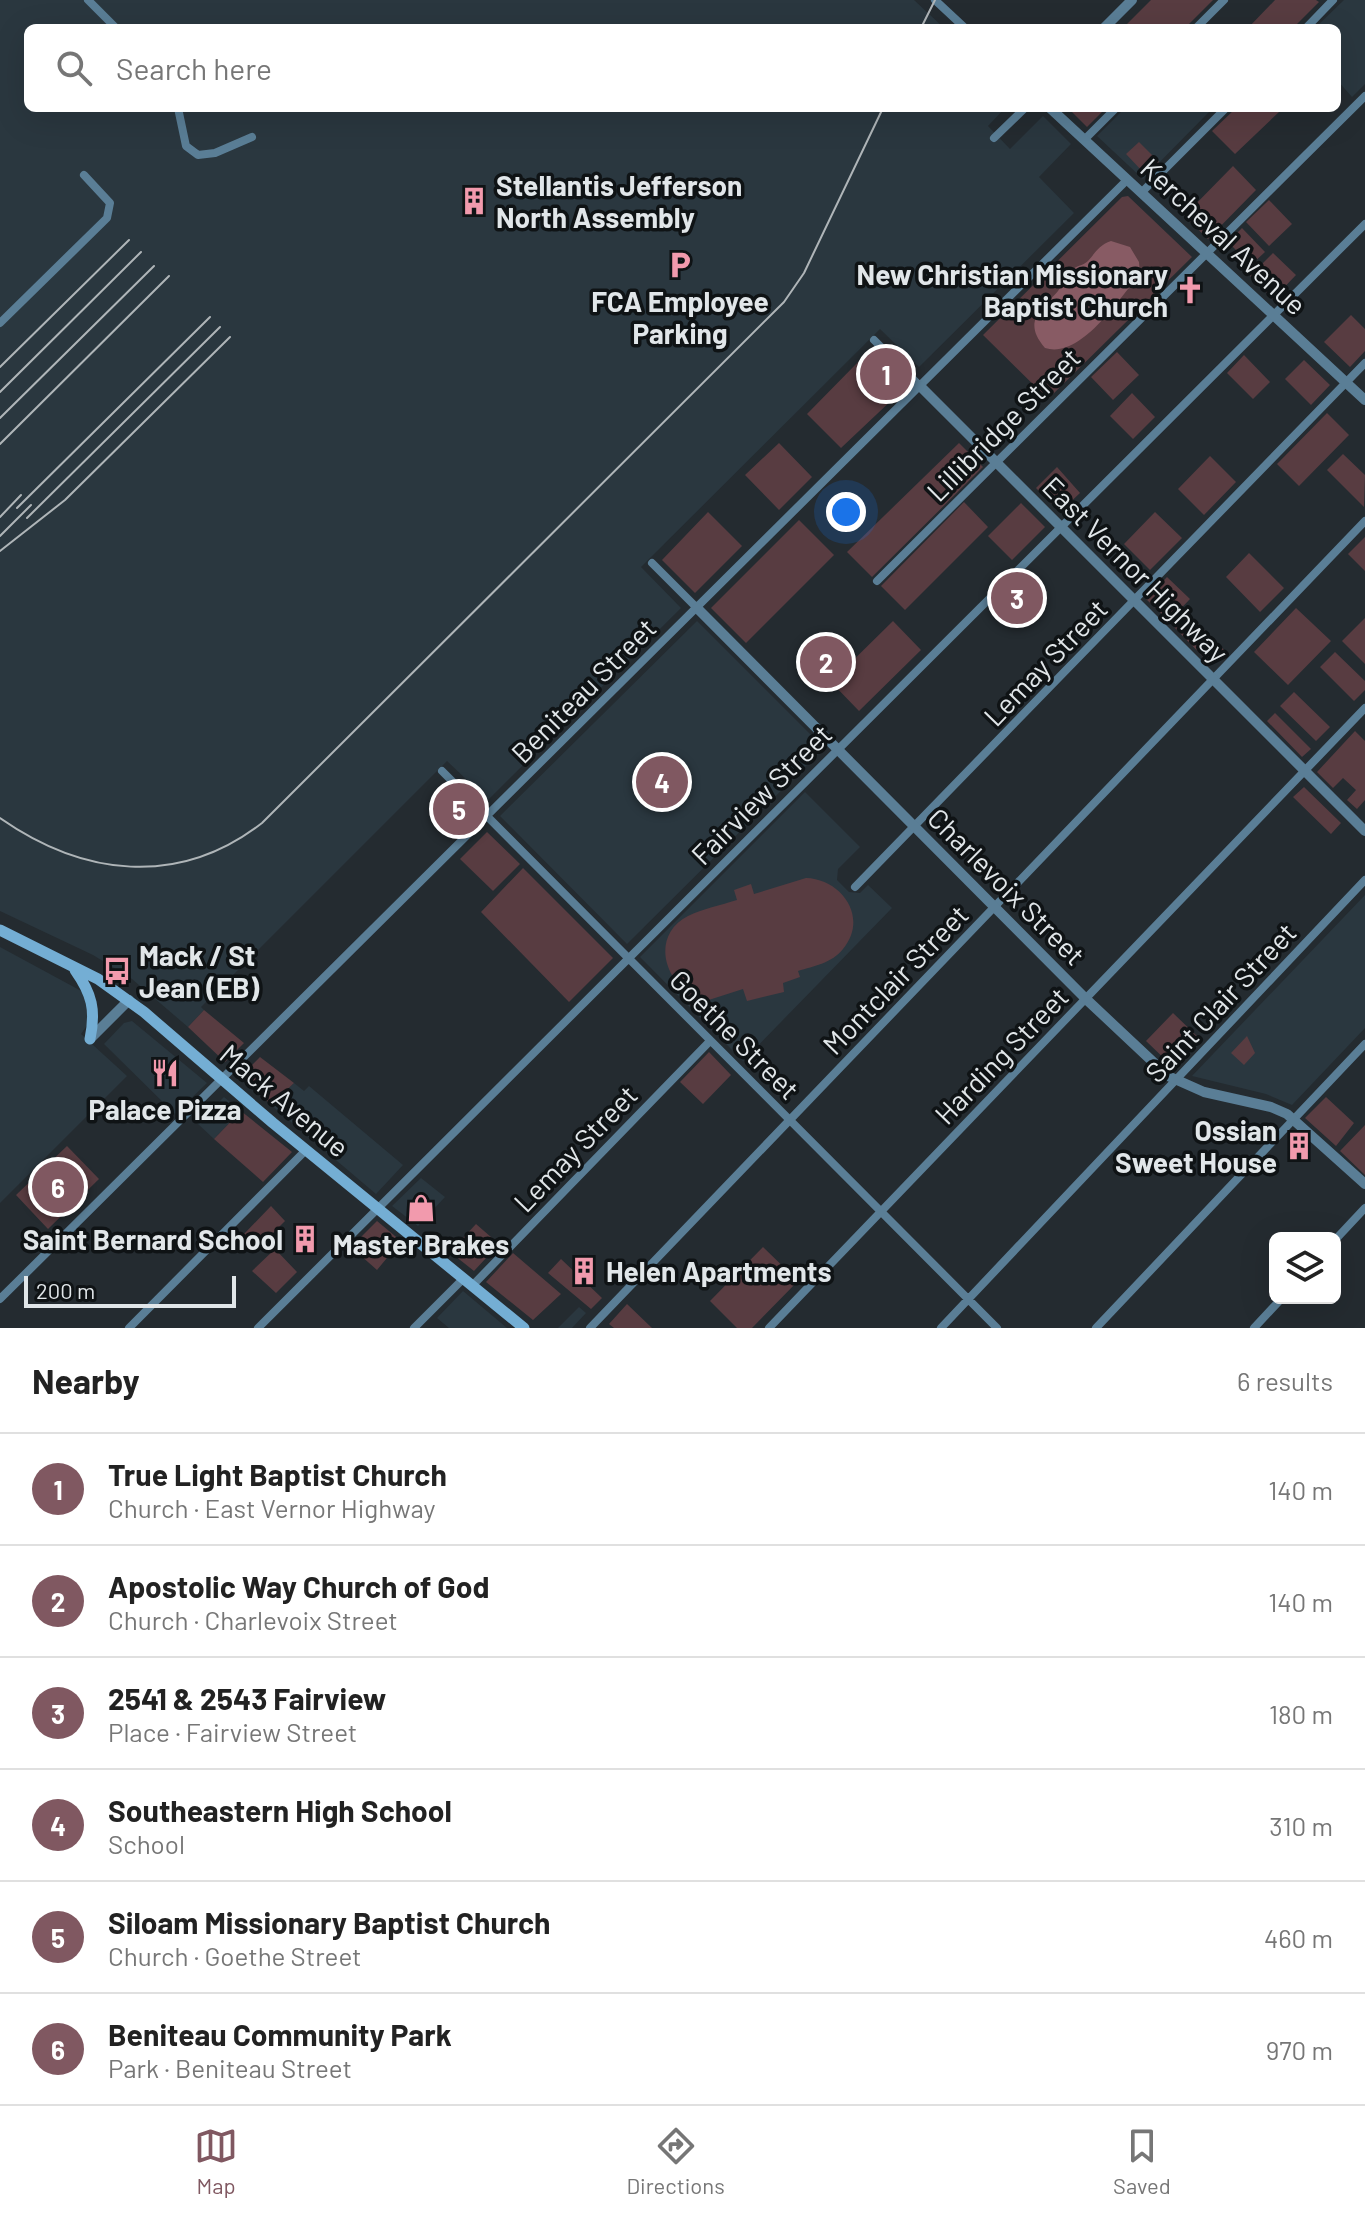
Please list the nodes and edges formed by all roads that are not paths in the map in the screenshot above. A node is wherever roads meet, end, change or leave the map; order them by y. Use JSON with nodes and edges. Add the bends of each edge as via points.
{"nodes":[{"id":1,"x":88,"y":0,"type":"edge"},
{"id":2,"x":935,"y":0,"type":"edge"},
{"id":3,"x":1132,"y":0,"type":"edge"},
{"id":4,"x":1224,"y":0,"type":"edge"},
{"id":5,"x":1333,"y":0,"type":"edge"},
{"id":6,"x":112,"y":24,"type":"edge"},
{"id":7,"x":961,"y":24,"type":"edge"},
{"id":8,"x":1108,"y":24,"type":"edge"},
{"id":9,"x":1200,"y":24,"type":"edge"},
{"id":10,"x":1310,"y":24,"type":"edge"},
{"id":11,"x":1365,"y":96,"type":"edge"},
{"id":12,"x":179,"y":112,"type":"edge"},
{"id":13,"x":1021,"y":112,"type":"edge"},
{"id":14,"x":1054,"y":112,"type":"edge"},
{"id":15,"x":1112,"y":112,"type":"edge"},
{"id":16,"x":1222,"y":112,"type":"edge"},
{"id":17,"x":252,"y":137,"type":"dead end"},
{"id":18,"x":994,"y":138,"type":"dead end"},
{"id":19,"x":1084,"y":140,"type":"junction"},
{"id":20,"x":84,"y":175,"type":"dead end"},
{"id":21,"x":1127,"y":180,"type":"junction"},
{"id":22,"x":1141,"y":193,"type":"junction"},
{"id":23,"x":1365,"y":224,"type":"edge"},
{"id":24,"x":1206,"y":252,"type":"junction"},
{"id":25,"x":1273,"y":314,"type":"junction"},
{"id":26,"x":0,"y":323,"type":"edge"},
{"id":27,"x":874,"y":340,"type":"dead end"},
{"id":28,"x":1365,"y":363,"type":"edge"},
{"id":29,"x":1346,"y":382,"type":"junction"},
{"id":30,"x":920,"y":386,"type":"junction"},
{"id":31,"x":1365,"y":400,"type":"edge"},
{"id":32,"x":997,"y":462,"type":"junction"},
{"id":33,"x":1365,"y":521,"type":"edge"},
{"id":34,"x":1061,"y":527,"type":"junction"},
{"id":35,"x":652,"y":563,"type":"dead end"},
{"id":36,"x":877,"y":581,"type":"dead end"},
{"id":37,"x":1134,"y":600,"type":"junction"},
{"id":38,"x":697,"y":608,"type":"junction"},
{"id":39,"x":1213,"y":680,"type":"junction"},
{"id":40,"x":1365,"y":708,"type":"edge"},
{"id":41,"x":837,"y":749,"type":"junction"},
{"id":42,"x":442,"y":771,"type":"dead end"},
{"id":43,"x":1304,"y":771,"type":"junction"},
{"id":44,"x":487,"y":817,"type":"junction"},
{"id":45,"x":914,"y":827,"type":"junction"},
{"id":46,"x":1365,"y":831,"type":"edge"},
{"id":47,"x":1365,"y":880,"type":"edge"},
{"id":48,"x":855,"y":887,"type":"dead end"},
{"id":49,"x":995,"y":907,"type":"junction"},
{"id":50,"x":0,"y":930,"type":"edge"},
{"id":51,"x":627,"y":958,"type":"junction"},
{"id":52,"x":72,"y":966,"type":"junction"},
{"id":53,"x":1086,"y":999,"type":"junction"},
{"id":54,"x":129,"y":1000,"type":"junction"},
{"id":55,"x":90,"y":1039,"type":"joint"},
{"id":56,"x":710,"y":1041,"type":"junction"},
{"id":57,"x":1365,"y":1044,"type":"edge"},
{"id":58,"x":223,"y":1079,"type":"junction"},
{"id":59,"x":1175,"y":1080,"type":"junction"},
{"id":60,"x":790,"y":1120,"type":"junction"},
{"id":61,"x":1294,"y":1120,"type":"junction"},
{"id":62,"x":306,"y":1150,"type":"junction"},
{"id":63,"x":1365,"y":1184,"type":"edge"},
{"id":64,"x":377,"y":1208,"type":"junction"},
{"id":65,"x":1365,"y":1208,"type":"edge"},
{"id":66,"x":881,"y":1212,"type":"junction"},
{"id":67,"x":1341,"y":1234,"type":"edge"},
{"id":68,"x":467,"y":1282,"type":"junction"},
{"id":69,"x":0,"y":1299,"type":"edge"},
{"id":70,"x":968,"y":1299,"type":"junction"},
{"id":71,"x":1276,"y":1304,"type":"edge"},
{"id":72,"x":129,"y":1328,"type":"edge"},
{"id":73,"x":258,"y":1328,"type":"edge"},
{"id":74,"x":414,"y":1328,"type":"edge"},
{"id":75,"x":524,"y":1328,"type":"edge"},
{"id":76,"x":590,"y":1328,"type":"edge"},
{"id":77,"x":769,"y":1328,"type":"edge"},
{"id":78,"x":941,"y":1328,"type":"edge"},
{"id":79,"x":997,"y":1328,"type":"edge"},
{"id":80,"x":1096,"y":1328,"type":"edge"},
{"id":81,"x":1254,"y":1328,"type":"edge"}],
"edges":[{"from":1,"to":6,"type":"street"},
{"from":2,"to":7,"type":"street"},
{"from":3,"to":8,"type":"street"},
{"from":4,"to":9,"type":"street"},
{"from":5,"to":10,"type":"street"},
{"from":11,"to":24,"type":"street","name":"Lillibridge Street"},
{"from":12,"to":17,"type":"street","via":[[186,146],[198,155]]},
{"from":13,"to":18,"type":"street"},
{"from":14,"to":19,"type":"street","name":"Kercheval Avenue"},
{"from":15,"to":19,"type":"street"},
{"from":16,"to":22,"type":"street"},
{"from":19,"to":21,"type":"street","name":"Kercheval Avenue"},
{"from":20,"to":26,"type":"street","via":[[110,203],[107,218]]},
{"from":21,"to":22,"type":"street","name":"Kercheval Avenue"},
{"from":21,"to":30,"type":"street","name":"Beniteau Street"},
{"from":22,"to":24,"type":"street","name":"Kercheval Avenue"},
{"from":23,"to":25,"type":"street","name":"Fairview Street"},
{"from":24,"to":25,"type":"street","name":"Kercheval Avenue"},
{"from":24,"to":32,"type":"street","name":"Lillibridge Street"},
{"from":25,"to":29,"type":"street","name":"Kercheval Avenue"},
{"from":25,"to":34,"type":"street","name":"Fairview Street"},
{"from":27,"to":30,"type":"street","name":"East Vernor Highway"},
{"from":28,"to":29,"type":"street","name":"Lemay Street"},
{"from":29,"to":31,"type":"street","name":"Kercheval Avenue"},
{"from":29,"to":37,"type":"street","name":"Lemay Street"},
{"from":30,"to":32,"type":"street","name":"East Vernor Highway"},
{"from":30,"to":38,"type":"street","name":"Beniteau Street"},
{"from":32,"to":34,"type":"street","name":"East Vernor Highway"},
{"from":32,"to":36,"type":"street","name":"Lillibridge Street"},
{"from":33,"to":39,"type":"street","name":"Montclair Street"},
{"from":34,"to":37,"type":"street","name":"East Vernor Highway"},
{"from":34,"to":41,"type":"street","name":"Fairview Street"},
{"from":35,"to":38,"type":"street","name":"Charlevoix Street"},
{"from":37,"to":39,"type":"street","name":"East Vernor Highway"},
{"from":37,"to":45,"type":"street","name":"Lemay Street"},
{"from":38,"to":41,"type":"street","name":"Charlevoix Street"},
{"from":38,"to":44,"type":"street","name":"Beniteau Street"},
{"from":39,"to":43,"type":"street","name":"East Vernor Highway"},
{"from":39,"to":49,"type":"street","name":"Montclair Street"},
{"from":40,"to":43,"type":"street","name":"Harding Street"},
{"from":41,"to":45,"type":"street","name":"Charlevoix Street"},
{"from":41,"to":51,"type":"street","name":"Fairview Street"},
{"from":42,"to":44,"type":"street","name":"Goethe Street"},
{"from":43,"to":46,"type":"street","name":"East Vernor Highway"},
{"from":43,"to":53,"type":"street","name":"Harding Street"},
{"from":44,"to":51,"type":"street","name":"Goethe Street"},
{"from":44,"to":58,"type":"street","name":"Beniteau Street"},
{"from":45,"to":48,"type":"street","name":"Lemay Street"},
{"from":45,"to":49,"type":"street","name":"Charlevoix Street"},
{"from":47,"to":59,"type":"street","name":"Saint Clair Street"},
{"from":49,"to":53,"type":"street","name":"Charlevoix Street"},
{"from":49,"to":60,"type":"street","name":"Montclair Street"},
{"from":50,"to":52,"type":"main road","name":"Mack Avenue"},
{"from":51,"to":56,"type":"street","name":"Goethe Street"},
{"from":51,"to":64,"type":"street","name":"Fairview Street"},
{"from":52,"to":54,"type":"main road","name":"Mack Avenue"},
{"from":52,"to":55,"type":"main road","via":[[92,995]]},
{"from":53,"to":59,"type":"street","name":"Charlevoix Street"},
{"from":53,"to":66,"type":"street","name":"Harding Street"},
{"from":54,"to":55,"type":"street"},
{"from":54,"to":58,"type":"main road","name":"Mack Avenue"},
{"from":56,"to":60,"type":"street","name":"Goethe Street"},
{"from":56,"to":68,"type":"street","name":"Lemay Street"},
{"from":57,"to":61,"type":"street"},
{"from":58,"to":62,"type":"main road","name":"Mack Avenue"},
{"from":58,"to":69,"type":"street","name":"Beniteau Street"},
{"from":59,"to":61,"type":"street","name":"Charlevoix Street","via":[[1271,1107]]},
{"from":59,"to":70,"type":"street","name":"Saint Clair Street"},
{"from":60,"to":66,"type":"street","name":"Goethe Street"},
{"from":60,"to":76,"type":"street","name":"Montclair Street"},
{"from":61,"to":63,"type":"street","name":"Charlevoix Street"},
{"from":61,"to":80,"type":"street"},
{"from":62,"to":64,"type":"main road","name":"Mack Avenue"},
{"from":62,"to":72,"type":"street"},
{"from":64,"to":68,"type":"main road","name":"Mack Avenue"},
{"from":64,"to":73,"type":"street","name":"Fairview Street"},
{"from":65,"to":67,"type":"street"},
{"from":66,"to":70,"type":"street","name":"Goethe Street"},
{"from":66,"to":77,"type":"street","name":"Harding Street"},
{"from":68,"to":74,"type":"street","name":"Lemay Street"},
{"from":68,"to":75,"type":"main road","name":"Mack Avenue"},
{"from":70,"to":78,"type":"street","name":"Saint Clair Street"},
{"from":70,"to":79,"type":"street","name":"Goethe Street"},
{"from":71,"to":81,"type":"street"}]}
